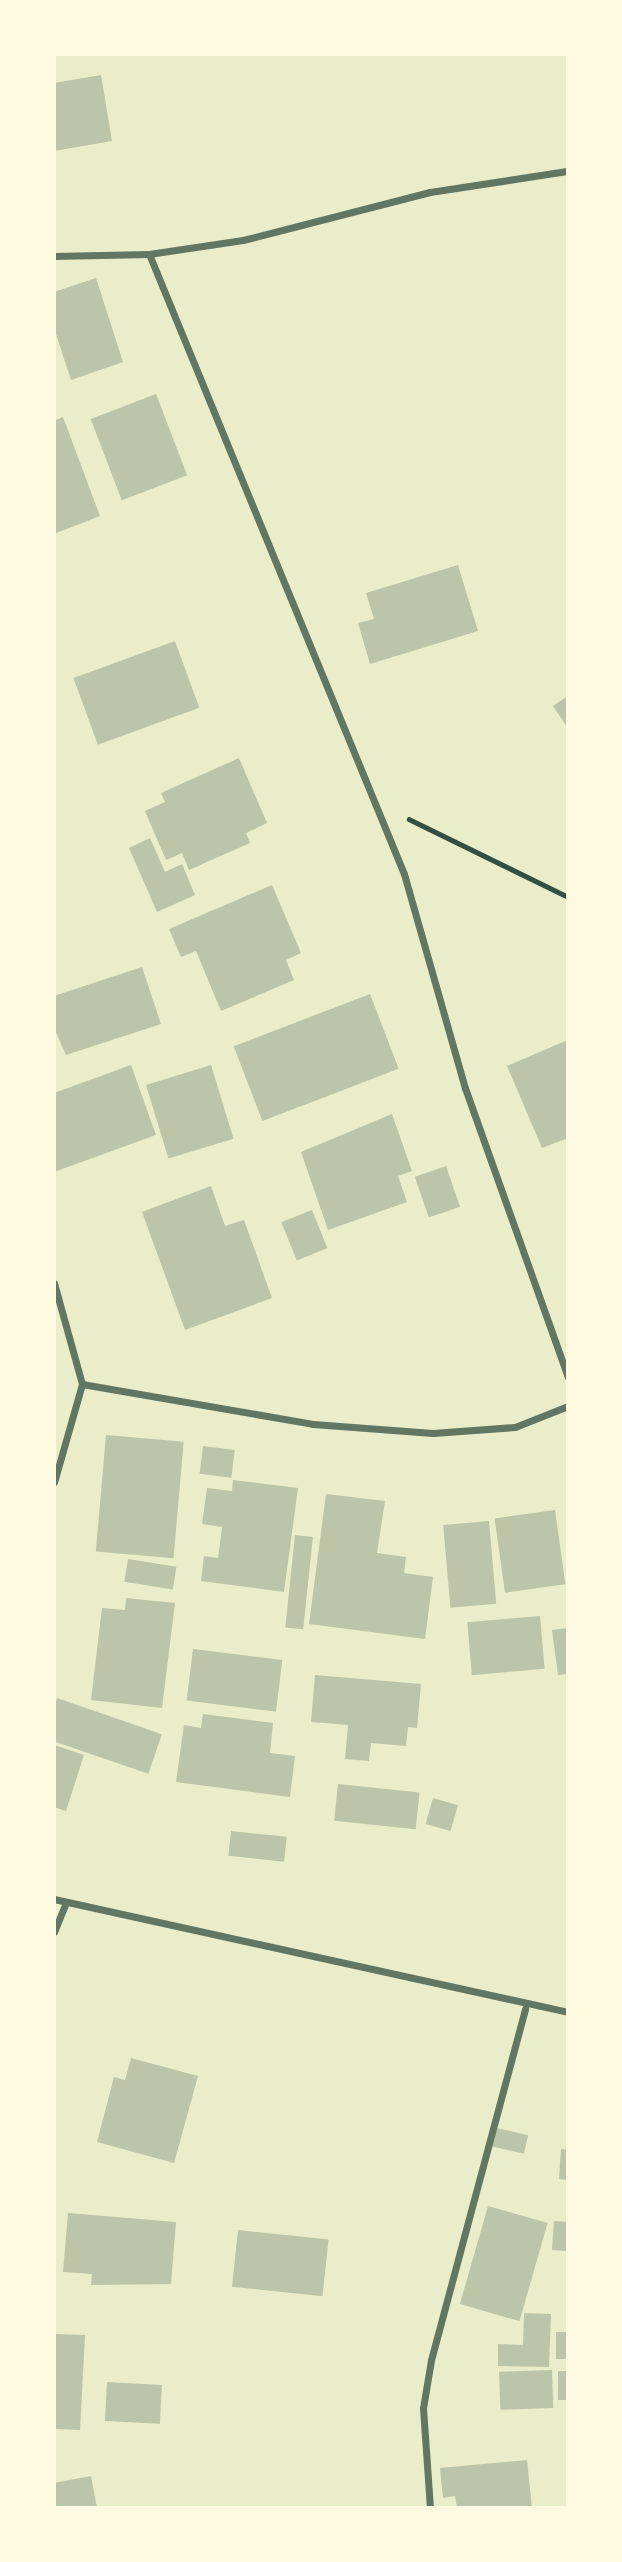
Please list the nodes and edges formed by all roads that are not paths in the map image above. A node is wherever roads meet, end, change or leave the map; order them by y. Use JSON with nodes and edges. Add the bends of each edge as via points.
{"nodes":[{"id":1,"x":568,"y":171,"type":"edge"},
{"id":2,"x":149,"y":254,"type":"junction"},
{"id":3,"x":54,"y":256,"type":"edge"},
{"id":4,"x":54,"y":1283,"type":"edge"},
{"id":5,"x":568,"y":1377,"type":"edge"},
{"id":6,"x":82,"y":1384,"type":"junction"},
{"id":7,"x":568,"y":1406,"type":"edge"},
{"id":8,"x":54,"y":1482,"type":"edge"},
{"id":9,"x":54,"y":1899,"type":"edge"},
{"id":10,"x":66,"y":1902,"type":"junction"},
{"id":11,"x":54,"y":1932,"type":"edge"},
{"id":12,"x":525,"y":2008,"type":"junction"},
{"id":13,"x":568,"y":2012,"type":"edge"},
{"id":14,"x":430,"y":2508,"type":"edge"}],
"edges":[{"from":1,"to":2,"type":"street","via":[[430,192],[243,240]]},
{"from":2,"to":3,"type":"street"},
{"from":2,"to":5,"type":"street","via":[[264,521],[370,802],[404,874],[464,1088]]},
{"from":4,"to":6,"type":"street"},
{"from":6,"to":7,"type":"street","via":[[313,1424],[433,1433],[515,1427]]},
{"from":6,"to":8,"type":"street"},
{"from":9,"to":10,"type":"street"},
{"from":10,"to":11,"type":"street"},
{"from":10,"to":12,"type":"street"},
{"from":12,"to":13,"type":"street"},
{"from":12,"to":14,"type":"street","via":[[431,2360],[423,2408]]}]}
